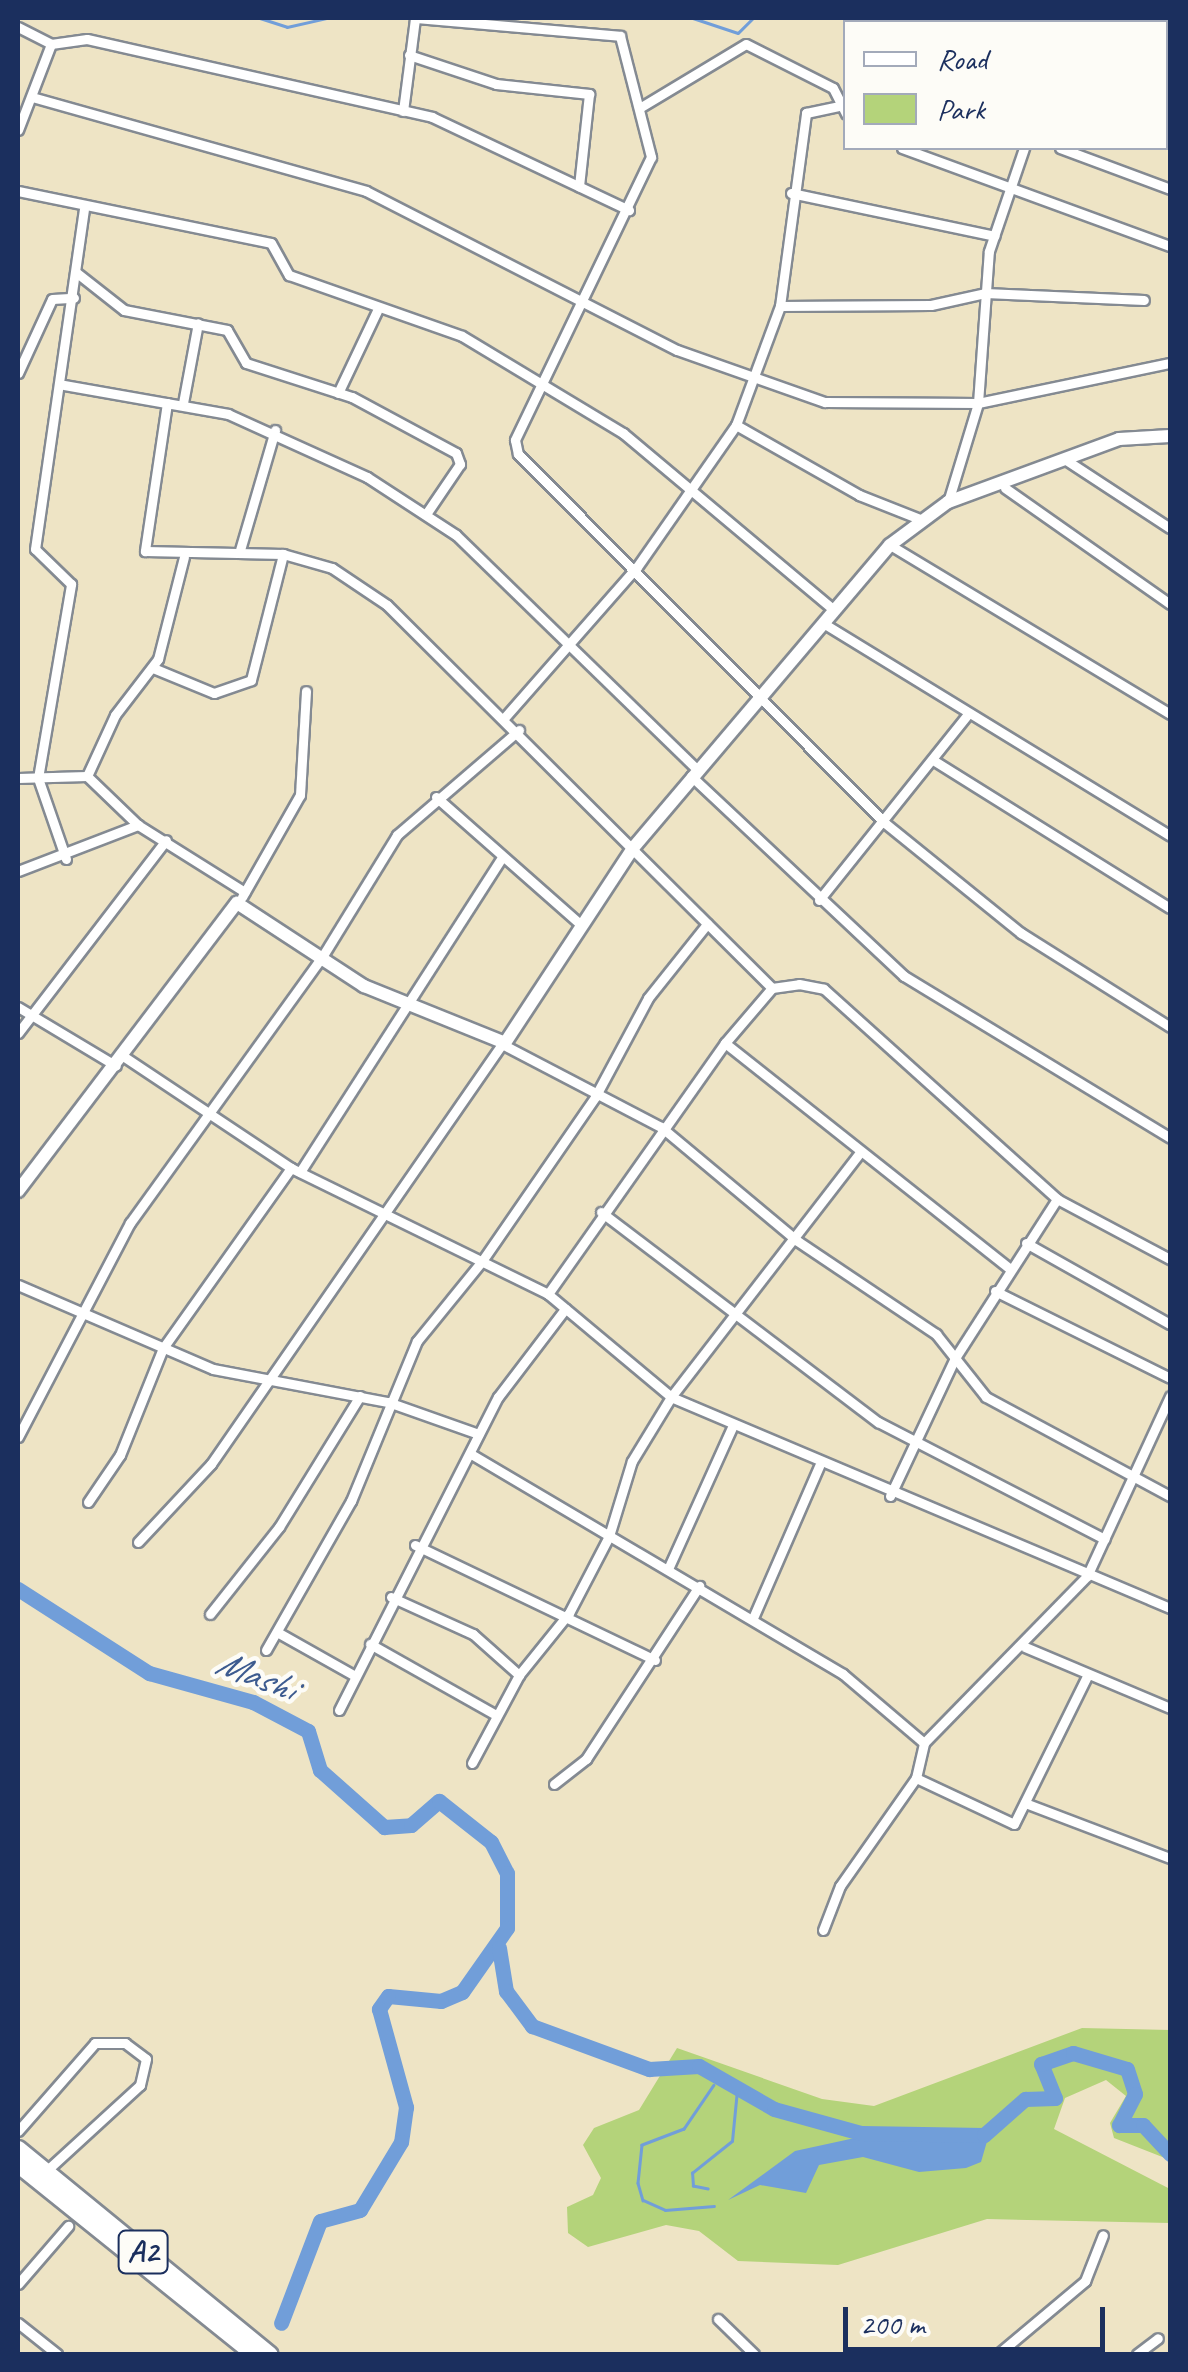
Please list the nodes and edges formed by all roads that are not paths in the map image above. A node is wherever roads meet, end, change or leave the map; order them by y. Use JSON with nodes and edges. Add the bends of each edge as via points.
{"nodes":[{"id":1,"x":18,"y":27,"type":"edge"},
{"id":2,"x":51,"y":44,"type":"junction"},
{"id":3,"x":408,"y":55,"type":"junction"},
{"id":4,"x":32,"y":97,"type":"junction"},
{"id":5,"x":641,"y":107,"type":"junction"},
{"id":6,"x":843,"y":108,"type":"edge"},
{"id":7,"x":843,"y":110,"type":"edge"},
{"id":8,"x":403,"y":111,"type":"junction"},
{"id":9,"x":18,"y":130,"type":"edge"},
{"id":10,"x":908,"y":150,"type":"edge"},
{"id":11,"x":1023,"y":150,"type":"edge"},
{"id":12,"x":1065,"y":150,"type":"edge"},
{"id":13,"x":579,"y":186,"type":"junction"},
{"id":14,"x":1014,"y":186,"type":"junction"},
{"id":15,"x":1170,"y":189,"type":"edge"},
{"id":16,"x":18,"y":191,"type":"edge"},
{"id":17,"x":791,"y":192,"type":"junction"},
{"id":18,"x":84,"y":210,"type":"junction"},
{"id":19,"x":629,"y":210,"type":"junction"},
{"id":20,"x":994,"y":236,"type":"junction"},
{"id":21,"x":1170,"y":246,"type":"edge"},
{"id":22,"x":77,"y":273,"type":"junction"},
{"id":23,"x":985,"y":293,"type":"junction"},
{"id":24,"x":74,"y":298,"type":"junction"},
{"id":25,"x":586,"y":299,"type":"junction"},
{"id":26,"x":1144,"y":300,"type":"dead end"},
{"id":27,"x":780,"y":306,"type":"junction"},
{"id":28,"x":377,"y":310,"type":"junction"},
{"id":29,"x":198,"y":323,"type":"junction"},
{"id":30,"x":1170,"y":362,"type":"edge"},
{"id":31,"x":18,"y":373,"type":"edge"},
{"id":32,"x":545,"y":380,"type":"junction"},
{"id":33,"x":756,"y":381,"type":"junction"},
{"id":34,"x":64,"y":385,"type":"junction"},
{"id":35,"x":338,"y":393,"type":"junction"},
{"id":36,"x":183,"y":402,"type":"junction"},
{"id":37,"x":167,"y":403,"type":"junction"},
{"id":38,"x":978,"y":403,"type":"junction"},
{"id":39,"x":736,"y":425,"type":"junction"},
{"id":40,"x":275,"y":430,"type":"junction"},
{"id":41,"x":1170,"y":436,"type":"edge"},
{"id":42,"x":1066,"y":460,"type":"junction"},
{"id":43,"x":1006,"y":488,"type":"junction"},
{"id":44,"x":695,"y":491,"type":"junction"},
{"id":45,"x":948,"y":502,"type":"junction"},
{"id":46,"x":426,"y":514,"type":"junction"},
{"id":47,"x":920,"y":518,"type":"junction"},
{"id":48,"x":1170,"y":528,"type":"edge"},
{"id":49,"x":890,"y":545,"type":"junction"},
{"id":50,"x":240,"y":550,"type":"junction"},
{"id":51,"x":283,"y":554,"type":"junction"},
{"id":52,"x":184,"y":557,"type":"junction"},
{"id":53,"x":637,"y":566,"type":"junction"},
{"id":54,"x":1170,"y":604,"type":"edge"},
{"id":55,"x":834,"y":610,"type":"junction"},
{"id":56,"x":823,"y":623,"type":"junction"},
{"id":57,"x":570,"y":642,"type":"junction"},
{"id":58,"x":153,"y":668,"type":"junction"},
{"id":59,"x":306,"y":691,"type":"dead end"},
{"id":60,"x":758,"y":701,"type":"junction"},
{"id":61,"x":968,"y":714,"type":"junction"},
{"id":62,"x":1170,"y":714,"type":"edge"},
{"id":63,"x":505,"y":717,"type":"junction"},
{"id":64,"x":519,"y":730,"type":"junction"},
{"id":65,"x":933,"y":760,"type":"junction"},
{"id":66,"x":694,"y":772,"type":"junction"},
{"id":67,"x":87,"y":776,"type":"junction"},
{"id":68,"x":18,"y":778,"type":"edge"},
{"id":69,"x":38,"y":778,"type":"junction"},
{"id":70,"x":436,"y":797,"type":"junction"},
{"id":71,"x":885,"y":822,"type":"junction"},
{"id":72,"x":138,"y":826,"type":"junction"},
{"id":73,"x":1170,"y":836,"type":"edge"},
{"id":74,"x":166,"y":840,"type":"junction"},
{"id":75,"x":633,"y":848,"type":"junction"},
{"id":76,"x":66,"y":858,"type":"junction"},
{"id":77,"x":501,"y":860,"type":"junction"},
{"id":78,"x":18,"y":871,"type":"edge"},
{"id":79,"x":241,"y":898,"type":"junction"},
{"id":80,"x":819,"y":900,"type":"junction"},
{"id":81,"x":1170,"y":908,"type":"edge"},
{"id":82,"x":707,"y":924,"type":"junction"},
{"id":83,"x":581,"y":925,"type":"junction"},
{"id":84,"x":322,"y":956,"type":"junction"},
{"id":85,"x":772,"y":988,"type":"junction"},
{"id":86,"x":407,"y":1006,"type":"junction"},
{"id":87,"x":18,"y":1007,"type":"edge"},
{"id":88,"x":32,"y":1015,"type":"junction"},
{"id":89,"x":1170,"y":1027,"type":"edge"},
{"id":90,"x":18,"y":1033,"type":"edge"},
{"id":91,"x":725,"y":1043,"type":"junction"},
{"id":92,"x":502,"y":1044,"type":"junction"},
{"id":93,"x":120,"y":1061,"type":"junction"},
{"id":94,"x":595,"y":1096,"type":"junction"},
{"id":95,"x":203,"y":1116,"type":"junction"},
{"id":96,"x":660,"y":1127,"type":"junction"},
{"id":97,"x":1170,"y":1138,"type":"edge"},
{"id":98,"x":860,"y":1154,"type":"junction"},
{"id":99,"x":295,"y":1170,"type":"junction"},
{"id":100,"x":18,"y":1191,"type":"edge"},
{"id":101,"x":1057,"y":1199,"type":"junction"},
{"id":102,"x":602,"y":1212,"type":"junction"},
{"id":103,"x":384,"y":1219,"type":"junction"},
{"id":104,"x":796,"y":1240,"type":"junction"},
{"id":105,"x":1026,"y":1243,"type":"junction"},
{"id":106,"x":1170,"y":1259,"type":"edge"},
{"id":107,"x":482,"y":1261,"type":"junction"},
{"id":108,"x":1009,"y":1268,"type":"junction"},
{"id":109,"x":18,"y":1285,"type":"edge"},
{"id":110,"x":995,"y":1291,"type":"junction"},
{"id":111,"x":548,"y":1294,"type":"junction"},
{"id":112,"x":566,"y":1309,"type":"junction"},
{"id":113,"x":79,"y":1314,"type":"junction"},
{"id":114,"x":738,"y":1315,"type":"junction"},
{"id":115,"x":1170,"y":1324,"type":"edge"},
{"id":116,"x":163,"y":1348,"type":"junction"},
{"id":117,"x":955,"y":1358,"type":"junction"},
{"id":118,"x":273,"y":1376,"type":"junction"},
{"id":119,"x":1170,"y":1378,"type":"edge"},
{"id":120,"x":360,"y":1396,"type":"junction"},
{"id":121,"x":1170,"y":1396,"type":"edge"},
{"id":122,"x":671,"y":1397,"type":"junction"},
{"id":123,"x":388,"y":1402,"type":"junction"},
{"id":124,"x":732,"y":1427,"type":"junction"},
{"id":125,"x":479,"y":1434,"type":"junction"},
{"id":126,"x":18,"y":1437,"type":"edge"},
{"id":127,"x":916,"y":1442,"type":"junction"},
{"id":128,"x":470,"y":1454,"type":"junction"},
{"id":129,"x":819,"y":1466,"type":"junction"},
{"id":130,"x":1137,"y":1474,"type":"junction"},
{"id":131,"x":890,"y":1496,"type":"junction"},
{"id":132,"x":1170,"y":1496,"type":"edge"},
{"id":133,"x":88,"y":1502,"type":"dead end"},
{"id":134,"x":610,"y":1536,"type":"junction"},
{"id":135,"x":1105,"y":1539,"type":"junction"},
{"id":136,"x":138,"y":1542,"type":"dead end"},
{"id":137,"x":416,"y":1546,"type":"junction"},
{"id":138,"x":668,"y":1568,"type":"junction"},
{"id":139,"x":1087,"y":1576,"type":"junction"},
{"id":140,"x":700,"y":1586,"type":"junction"},
{"id":141,"x":391,"y":1597,"type":"junction"},
{"id":142,"x":1170,"y":1608,"type":"edge"},
{"id":143,"x":210,"y":1614,"type":"dead end"},
{"id":144,"x":570,"y":1614,"type":"junction"},
{"id":145,"x":752,"y":1618,"type":"junction"},
{"id":146,"x":277,"y":1632,"type":"junction"},
{"id":147,"x":370,"y":1644,"type":"junction"},
{"id":148,"x":1025,"y":1647,"type":"junction"},
{"id":149,"x":266,"y":1650,"type":"dead end"},
{"id":150,"x":655,"y":1660,"type":"junction"},
{"id":151,"x":519,"y":1675,"type":"junction"},
{"id":152,"x":355,"y":1676,"type":"junction"},
{"id":153,"x":1087,"y":1676,"type":"junction"},
{"id":154,"x":1170,"y":1708,"type":"edge"},
{"id":155,"x":339,"y":1710,"type":"dead end"},
{"id":156,"x":496,"y":1715,"type":"junction"},
{"id":157,"x":924,"y":1743,"type":"junction"},
{"id":158,"x":472,"y":1763,"type":"dead end"},
{"id":159,"x":916,"y":1778,"type":"junction"},
{"id":160,"x":554,"y":1784,"type":"dead end"},
{"id":161,"x":1025,"y":1803,"type":"junction"},
{"id":162,"x":1170,"y":1858,"type":"edge"},
{"id":163,"x":823,"y":1930,"type":"dead end"},
{"id":164,"x":18,"y":2130,"type":"edge"},
{"id":165,"x":18,"y":2148,"type":"edge"},
{"id":166,"x":18,"y":2164,"type":"edge"},
{"id":167,"x":45,"y":2172,"type":"junction"},
{"id":168,"x":68,"y":2226,"type":"dead end"},
{"id":169,"x":1103,"y":2236,"type":"dead end"},
{"id":170,"x":18,"y":2284,"type":"edge"},
{"id":171,"x":718,"y":2319,"type":"dead end"},
{"id":172,"x":18,"y":2322,"type":"edge"},
{"id":173,"x":1158,"y":2338,"type":"dead end"},
{"id":174,"x":57,"y":2354,"type":"edge"},
{"id":175,"x":253,"y":2354,"type":"edge"},
{"id":176,"x":270,"y":2354,"type":"edge"},
{"id":177,"x":754,"y":2354,"type":"edge"},
{"id":178,"x":998,"y":2354,"type":"edge"},
{"id":179,"x":1137,"y":2354,"type":"edge"}],
"edges":[{"from":1,"to":2,"type":"street"},
{"from":2,"to":4,"type":"street"},
{"from":2,"to":8,"type":"street","via":[[88,39]]},
{"from":3,"to":5,"type":"street","via":[[415,18],[610,30]]},
{"from":3,"to":8,"type":"street"},
{"from":3,"to":13,"type":"street","via":[[496,84],[589,94]]},
{"from":4,"to":9,"type":"street"},
{"from":4,"to":25,"type":"street","via":[[366,192]]},
{"from":5,"to":6,"type":"street","via":[[746,44],[833,88]]},
{"from":5,"to":19,"type":"street","via":[[650,157]]},
{"from":7,"to":17,"type":"street","via":[[808,109]]},
{"from":8,"to":13,"type":"street"},
{"from":10,"to":14,"type":"street"},
{"from":11,"to":14,"type":"street"},
{"from":12,"to":15,"type":"street"},
{"from":13,"to":19,"type":"street"},
{"from":14,"to":20,"type":"street"},
{"from":14,"to":21,"type":"street"},
{"from":16,"to":18,"type":"street"},
{"from":17,"to":20,"type":"street"},
{"from":17,"to":27,"type":"street"},
{"from":18,"to":22,"type":"street"},
{"from":18,"to":28,"type":"street","via":[[270,243],[289,275]]},
{"from":19,"to":25,"type":"street"},
{"from":20,"to":23,"type":"street"},
{"from":22,"to":24,"type":"street"},
{"from":22,"to":29,"type":"street","via":[[124,310]]},
{"from":23,"to":26,"type":"street"},
{"from":23,"to":27,"type":"street","via":[[931,306]]},
{"from":23,"to":38,"type":"street"},
{"from":24,"to":31,"type":"street","via":[[52,299]]},
{"from":24,"to":34,"type":"street"},
{"from":25,"to":32,"type":"street"},
{"from":25,"to":33,"type":"street"},
{"from":27,"to":33,"type":"street"},
{"from":28,"to":32,"type":"street","via":[[462,336]]},
{"from":28,"to":35,"type":"street"},
{"from":29,"to":35,"type":"street","via":[[226,330],[246,363]]},
{"from":29,"to":36,"type":"street"},
{"from":30,"to":38,"type":"street"},
{"from":32,"to":44,"type":"street"},
{"from":32,"to":53,"type":"street","via":[[514,446]]},
{"from":33,"to":38,"type":"street","via":[[861,408]]},
{"from":33,"to":39,"type":"street"},
{"from":34,"to":37,"type":"street"},
{"from":34,"to":69,"type":"street","via":[[35,549],[70,584]]},
{"from":35,"to":46,"type":"street","via":[[456,453],[460,464]]},
{"from":36,"to":37,"type":"street"},
{"from":36,"to":40,"type":"street"},
{"from":37,"to":52,"type":"street","via":[[140,542],[158,556]]},
{"from":38,"to":45,"type":"street"},
{"from":39,"to":44,"type":"street"},
{"from":39,"to":47,"type":"street","via":[[859,496]]},
{"from":40,"to":46,"type":"street"},
{"from":40,"to":50,"type":"street"},
{"from":41,"to":42,"type":"street","via":[[1119,440]]},
{"from":42,"to":43,"type":"street"},
{"from":42,"to":48,"type":"street"},
{"from":43,"to":45,"type":"street"},
{"from":43,"to":54,"type":"street"},
{"from":44,"to":53,"type":"street"},
{"from":44,"to":55,"type":"street"},
{"from":45,"to":47,"type":"street"},
{"from":46,"to":57,"type":"street"},
{"from":47,"to":49,"type":"street"},
{"from":49,"to":55,"type":"street"},
{"from":49,"to":62,"type":"street"},
{"from":50,"to":51,"type":"street"},
{"from":50,"to":52,"type":"street"},
{"from":51,"to":58,"type":"street","via":[[252,680],[214,693]]},
{"from":51,"to":63,"type":"street","via":[[332,568],[388,606]]},
{"from":52,"to":58,"type":"street"},
{"from":53,"to":57,"type":"street"},
{"from":53,"to":60,"type":"street"},
{"from":55,"to":56,"type":"street"},
{"from":56,"to":60,"type":"street"},
{"from":56,"to":61,"type":"street"},
{"from":57,"to":63,"type":"street"},
{"from":57,"to":66,"type":"street"},
{"from":58,"to":67,"type":"street","via":[[115,714]]},
{"from":59,"to":79,"type":"street","via":[[300,795]]},
{"from":60,"to":66,"type":"street"},
{"from":60,"to":71,"type":"street"},
{"from":61,"to":65,"type":"street"},
{"from":61,"to":73,"type":"street"},
{"from":63,"to":64,"type":"street"},
{"from":64,"to":70,"type":"street"},
{"from":64,"to":75,"type":"street"},
{"from":65,"to":71,"type":"street"},
{"from":65,"to":81,"type":"street"},
{"from":66,"to":75,"type":"street"},
{"from":66,"to":80,"type":"street"},
{"from":67,"to":69,"type":"street"},
{"from":67,"to":72,"type":"street"},
{"from":68,"to":69,"type":"street"},
{"from":69,"to":76,"type":"street"},
{"from":70,"to":77,"type":"street"},
{"from":70,"to":84,"type":"street","via":[[397,835]]},
{"from":71,"to":80,"type":"street"},
{"from":71,"to":89,"type":"street","via":[[1020,933]]},
{"from":72,"to":74,"type":"street"},
{"from":72,"to":76,"type":"street"},
{"from":74,"to":79,"type":"street"},
{"from":74,"to":88,"type":"street"},
{"from":75,"to":82,"type":"street"},
{"from":75,"to":83,"type":"street"},
{"from":76,"to":78,"type":"street"},
{"from":77,"to":83,"type":"street"},
{"from":77,"to":86,"type":"street"},
{"from":79,"to":84,"type":"street"},
{"from":79,"to":93,"type":"street"},
{"from":80,"to":97,"type":"street","via":[[904,976]]},
{"from":82,"to":85,"type":"street"},
{"from":82,"to":94,"type":"street","via":[[648,998]]},
{"from":83,"to":92,"type":"street"},
{"from":84,"to":86,"type":"street"},
{"from":84,"to":95,"type":"street"},
{"from":85,"to":91,"type":"street"},
{"from":85,"to":101,"type":"street","via":[[824,989]]},
{"from":86,"to":92,"type":"street"},
{"from":86,"to":99,"type":"street"},
{"from":87,"to":88,"type":"street"},
{"from":88,"to":90,"type":"street"},
{"from":88,"to":93,"type":"street"},
{"from":91,"to":96,"type":"street"},
{"from":91,"to":98,"type":"street"},
{"from":92,"to":94,"type":"street"},
{"from":92,"to":103,"type":"street"},
{"from":93,"to":95,"type":"street"},
{"from":93,"to":100,"type":"street"},
{"from":94,"to":96,"type":"street"},
{"from":94,"to":107,"type":"street"},
{"from":95,"to":99,"type":"street"},
{"from":95,"to":113,"type":"street"},
{"from":96,"to":102,"type":"street"},
{"from":96,"to":104,"type":"street"},
{"from":98,"to":104,"type":"street"},
{"from":98,"to":108,"type":"street"},
{"from":99,"to":103,"type":"street"},
{"from":99,"to":116,"type":"street"},
{"from":101,"to":105,"type":"street"},
{"from":101,"to":106,"type":"street"},
{"from":102,"to":111,"type":"street"},
{"from":102,"to":114,"type":"street"},
{"from":103,"to":107,"type":"street"},
{"from":103,"to":118,"type":"street"},
{"from":104,"to":114,"type":"street"},
{"from":104,"to":117,"type":"street","via":[[936,1334]]},
{"from":105,"to":108,"type":"street"},
{"from":105,"to":115,"type":"street"},
{"from":107,"to":111,"type":"street"},
{"from":107,"to":123,"type":"street","via":[[417,1340]]},
{"from":108,"to":110,"type":"street"},
{"from":109,"to":113,"type":"street"},
{"from":110,"to":117,"type":"street"},
{"from":110,"to":119,"type":"street"},
{"from":111,"to":112,"type":"street"},
{"from":112,"to":122,"type":"street"},
{"from":112,"to":125,"type":"street","via":[[519,1362]]},
{"from":113,"to":116,"type":"street"},
{"from":113,"to":126,"type":"street","via":[[48,1392]]},
{"from":114,"to":122,"type":"street"},
{"from":114,"to":127,"type":"street","via":[[829,1390]]},
{"from":116,"to":118,"type":"street","via":[[228,1373]]},
{"from":116,"to":133,"type":"street","via":[[120,1455]]},
{"from":117,"to":127,"type":"street"},
{"from":117,"to":130,"type":"street","via":[[986,1397]]},
{"from":118,"to":120,"type":"street"},
{"from":118,"to":136,"type":"street","via":[[211,1464]]},
{"from":120,"to":123,"type":"street"},
{"from":120,"to":143,"type":"street","via":[[279,1527]]},
{"from":121,"to":130,"type":"street"},
{"from":122,"to":124,"type":"street"},
{"from":122,"to":134,"type":"street","via":[[632,1460]]},
{"from":123,"to":125,"type":"street"},
{"from":123,"to":146,"type":"street","via":[[350,1501]]},
{"from":124,"to":129,"type":"street"},
{"from":124,"to":138,"type":"street"},
{"from":125,"to":128,"type":"street"},
{"from":127,"to":131,"type":"street"},
{"from":127,"to":135,"type":"street"},
{"from":128,"to":134,"type":"street"},
{"from":128,"to":137,"type":"street"},
{"from":129,"to":131,"type":"street"},
{"from":129,"to":145,"type":"street"},
{"from":130,"to":132,"type":"street"},
{"from":130,"to":135,"type":"street"},
{"from":131,"to":139,"type":"street"},
{"from":134,"to":138,"type":"street"},
{"from":134,"to":144,"type":"street"},
{"from":135,"to":139,"type":"street"},
{"from":137,"to":141,"type":"street"},
{"from":137,"to":144,"type":"street"},
{"from":138,"to":140,"type":"street"},
{"from":139,"to":142,"type":"street"},
{"from":139,"to":148,"type":"street"},
{"from":140,"to":145,"type":"street"},
{"from":140,"to":150,"type":"street"},
{"from":141,"to":147,"type":"street"},
{"from":141,"to":151,"type":"street","via":[[473,1634]]},
{"from":144,"to":150,"type":"street"},
{"from":144,"to":151,"type":"street"},
{"from":145,"to":157,"type":"street","via":[[843,1674]]},
{"from":146,"to":149,"type":"street"},
{"from":146,"to":152,"type":"street"},
{"from":147,"to":152,"type":"street"},
{"from":147,"to":156,"type":"street"},
{"from":148,"to":153,"type":"street"},
{"from":148,"to":157,"type":"street"},
{"from":150,"to":160,"type":"street","via":[[586,1759]]},
{"from":151,"to":156,"type":"street"},
{"from":152,"to":155,"type":"street"},
{"from":153,"to":154,"type":"street"},
{"from":153,"to":161,"type":"street"},
{"from":156,"to":158,"type":"street"},
{"from":157,"to":159,"type":"street"},
{"from":159,"to":161,"type":"street","via":[[1007,1826]]},
{"from":159,"to":163,"type":"street","via":[[840,1886]]},
{"from":161,"to":162,"type":"street"},
{"from":164,"to":167,"type":"street","via":[[95,2044],[125,2044],[146,2059],[140,2085]]},
{"from":165,"to":167,"type":"highway","number":"A2"},
{"from":166,"to":175,"type":"highway","number":"A2"},
{"from":167,"to":176,"type":"highway","number":"A2"},
{"from":168,"to":170,"type":"street"},
{"from":169,"to":178,"type":"street","via":[[1084,2281]]},
{"from":171,"to":177,"type":"street"},
{"from":172,"to":174,"type":"street"},
{"from":173,"to":179,"type":"street"}]}
